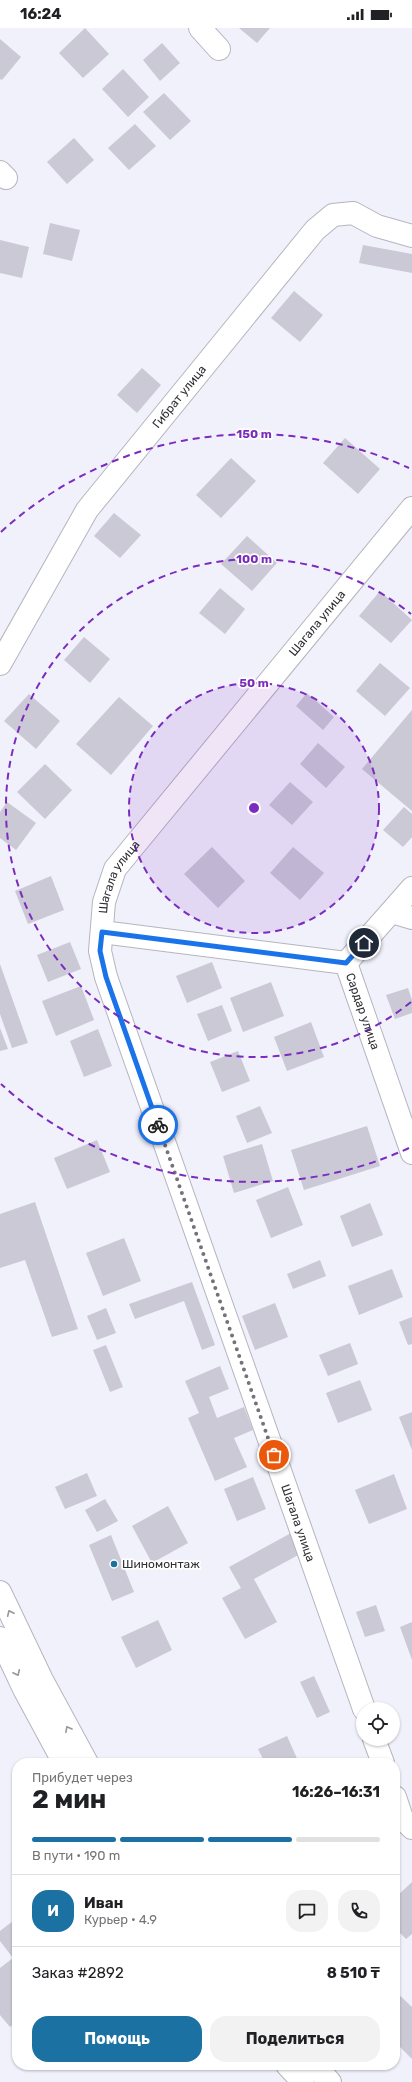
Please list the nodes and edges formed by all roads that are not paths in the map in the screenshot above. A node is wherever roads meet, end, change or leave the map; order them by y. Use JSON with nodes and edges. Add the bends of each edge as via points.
{"nodes":[{"id":1,"x":200,"y":28,"type":"edge"},
{"id":2,"x":219,"y":49,"type":"dead end"},
{"id":3,"x":412,"y":236,"type":"edge"},
{"id":4,"x":412,"y":508,"type":"edge"},
{"id":5,"x":0,"y":664,"type":"edge"},
{"id":6,"x":412,"y":888,"type":"edge"},
{"id":7,"x":402,"y":915,"type":"edge"},
{"id":8,"x":102,"y":932,"type":"junction"},
{"id":9,"x":346,"y":963,"type":"junction"},
{"id":10,"x":412,"y":1153,"type":"edge"},
{"id":11,"x":0,"y":1592,"type":"edge"},
{"id":12,"x":0,"y":1638,"type":"edge"},
{"id":13,"x":362,"y":1702,"type":"edge"},
{"id":14,"x":377,"y":1746,"type":"edge"},
{"id":15,"x":61,"y":1758,"type":"edge"},
{"id":16,"x":84,"y":1758,"type":"edge"},
{"id":17,"x":381,"y":1758,"type":"edge"},
{"id":18,"x":400,"y":1812,"type":"edge"},
{"id":19,"x":412,"y":1828,"type":"edge"},
{"id":20,"x":292,"y":2070,"type":"edge"},
{"id":21,"x":319,"y":2070,"type":"edge"},
{"id":22,"x":303,"y":2082,"type":"edge"},
{"id":23,"x":330,"y":2082,"type":"edge"}],
"edges":[{"from":1,"to":2,"type":"main road"},
{"from":3,"to":5,"type":"main road","name":"Гибрат улица","via":[[377,226],[353,213],[333,215],[314,230],[86,510]]},
{"from":4,"to":8,"type":"main road","name":"Шагала улица","via":[[115,869],[104,902]]},
{"from":6,"to":7,"type":"main road","name":"Сардар улица"},
{"from":7,"to":9,"type":"main road","name":"Сардар улица"},
{"from":8,"to":9,"type":"main road"},
{"from":8,"to":13,"type":"main road","name":"Шагала улица","via":[[100,951],[106,977]]},
{"from":9,"to":10,"type":"main road","name":"Сардар улица"},
{"from":16,"to":11,"type":"main road","one_way":true,"via":[[42,1680]]},
{"from":12,"to":15,"type":"main road","one_way":true},
{"from":14,"to":17,"type":"main road"},
{"from":18,"to":19,"type":"main road"},
{"from":20,"to":22,"type":"main road"},
{"from":21,"to":23,"type":"main road"}]}
